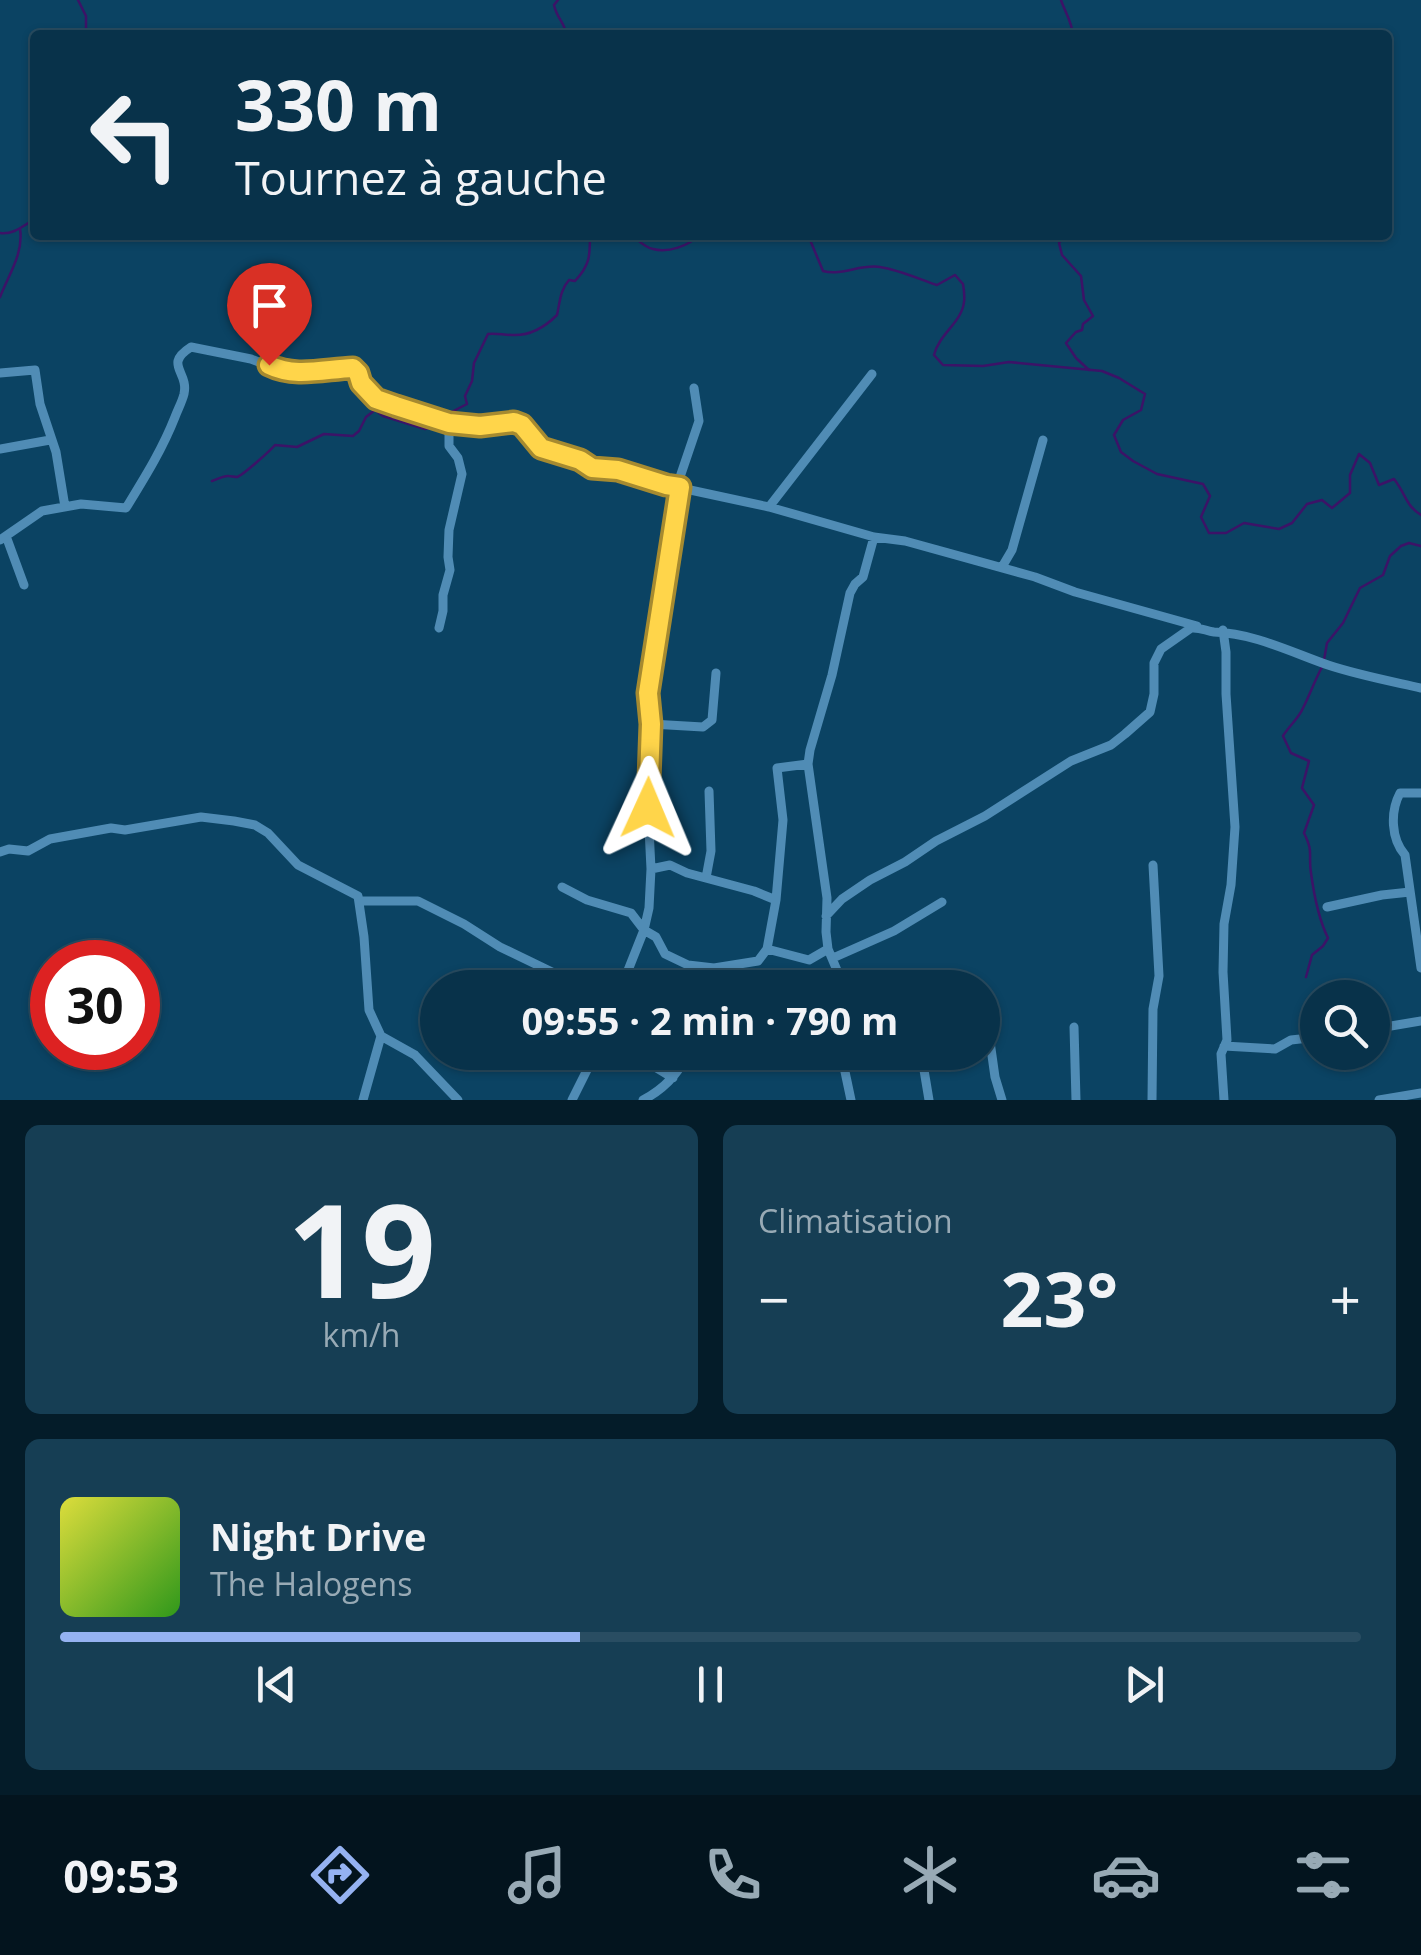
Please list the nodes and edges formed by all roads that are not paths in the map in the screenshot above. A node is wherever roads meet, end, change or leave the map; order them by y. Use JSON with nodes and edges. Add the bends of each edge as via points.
{"nodes":[{"id":1,"x":0,"y":373,"type":"edge"},
{"id":2,"x":872,"y":374,"type":"dead end"},
{"id":3,"x":694,"y":388,"type":"dead end"},
{"id":4,"x":449,"y":423,"type":"junction"},
{"id":5,"x":50,"y":440,"type":"junction"},
{"id":6,"x":1043,"y":440,"type":"dead end"},
{"id":7,"x":0,"y":449,"type":"edge"},
{"id":8,"x":680,"y":487,"type":"junction"},
{"id":9,"x":65,"y":507,"type":"junction"},
{"id":10,"x":769,"y":507,"type":"junction"},
{"id":11,"x":3,"y":538,"type":"edge"},
{"id":12,"x":874,"y":538,"type":"junction"},
{"id":13,"x":1002,"y":567,"type":"junction"},
{"id":14,"x":24,"y":586,"type":"dead end"},
{"id":15,"x":1196,"y":626,"type":"junction"},
{"id":16,"x":439,"y":628,"type":"dead end"},
{"id":17,"x":1223,"y":630,"type":"junction"},
{"id":18,"x":716,"y":672,"type":"dead end"},
{"id":19,"x":1421,"y":688,"type":"edge"},
{"id":20,"x":651,"y":724,"type":"junction"},
{"id":21,"x":808,"y":764,"type":"junction"},
{"id":22,"x":709,"y":791,"type":"dead end"},
{"id":23,"x":1421,"y":793,"type":"edge"},
{"id":24,"x":0,"y":852,"type":"edge"},
{"id":25,"x":1153,"y":865,"type":"dead end"},
{"id":26,"x":651,"y":869,"type":"junction"},
{"id":27,"x":706,"y":878,"type":"junction"},
{"id":28,"x":562,"y":887,"type":"dead end"},
{"id":29,"x":1410,"y":892,"type":"junction"},
{"id":30,"x":776,"y":900,"type":"junction"},
{"id":31,"x":360,"y":901,"type":"junction"},
{"id":32,"x":942,"y":902,"type":"dead end"},
{"id":33,"x":1327,"y":908,"type":"dead end"},
{"id":34,"x":826,"y":916,"type":"junction"},
{"id":35,"x":644,"y":930,"type":"junction"},
{"id":36,"x":768,"y":949,"type":"junction"},
{"id":37,"x":1420,"y":949,"type":"edge"},
{"id":38,"x":831,"y":953,"type":"junction"},
{"id":39,"x":714,"y":968,"type":"joint"},
{"id":40,"x":1421,"y":968,"type":"edge"},
{"id":41,"x":549,"y":970,"type":"edge"},
{"id":42,"x":628,"y":970,"type":"edge"},
{"id":43,"x":837,"y":970,"type":"edge"},
{"id":44,"x":1421,"y":1020,"type":"edge"},
{"id":45,"x":1390,"y":1025,"type":"edge"},
{"id":46,"x":1074,"y":1027,"type":"dead end"},
{"id":47,"x":380,"y":1036,"type":"junction"},
{"id":48,"x":1300,"y":1039,"type":"edge"},
{"id":49,"x":1224,"y":1046,"type":"junction"},
{"id":50,"x":587,"y":1070,"type":"edge"},
{"id":51,"x":660,"y":1070,"type":"edge"},
{"id":52,"x":678,"y":1070,"type":"edge"},
{"id":53,"x":845,"y":1070,"type":"edge"},
{"id":54,"x":925,"y":1070,"type":"edge"},
{"id":55,"x":995,"y":1070,"type":"edge"},
{"id":56,"x":673,"y":1078,"type":"junction"},
{"id":57,"x":1421,"y":1093,"type":"edge"},
{"id":58,"x":362,"y":1100,"type":"edge"},
{"id":59,"x":458,"y":1100,"type":"edge"},
{"id":60,"x":572,"y":1100,"type":"edge"},
{"id":61,"x":644,"y":1100,"type":"edge"},
{"id":62,"x":851,"y":1100,"type":"edge"},
{"id":63,"x":929,"y":1100,"type":"edge"},
{"id":64,"x":1002,"y":1100,"type":"edge"},
{"id":65,"x":1076,"y":1100,"type":"edge"},
{"id":66,"x":1152,"y":1100,"type":"edge"},
{"id":67,"x":1224,"y":1100,"type":"edge"},
{"id":68,"x":1379,"y":1100,"type":"edge"}],
"edges":[{"from":1,"to":5,"type":"street","via":[[34,370]]},
{"from":2,"to":10,"type":"street"},
{"from":3,"to":8,"type":"street","via":[[700,422]]},
{"from":4,"to":8,"type":"street","via":[[514,422],[541,448],[592,468]]},
{"from":4,"to":9,"type":"street","via":[[376,399],[353,368],[280,371],[191,347],[177,360],[184,396],[168,436],[126,508]]},
{"from":4,"to":16,"type":"street","via":[[449,446],[462,474]]},
{"from":5,"to":7,"type":"street"},
{"from":5,"to":9,"type":"street"},
{"from":6,"to":13,"type":"street"},
{"from":8,"to":10,"type":"street"},
{"from":8,"to":20,"type":"street","via":[[648,693]]},
{"from":9,"to":11,"type":"street","via":[[42,512]]},
{"from":10,"to":12,"type":"street"},
{"from":11,"to":14,"type":"street"},
{"from":12,"to":13,"type":"street"},
{"from":12,"to":21,"type":"street","via":[[863,577],[850,593]]},
{"from":13,"to":15,"type":"street"},
{"from":15,"to":17,"type":"street"},
{"from":15,"to":34,"type":"street","via":[[1161,649],[1150,712],[1111,745],[1071,761],[870,880]]},
{"from":17,"to":19,"type":"street"},
{"from":17,"to":49,"type":"street","via":[[1235,827],[1224,924]]},
{"from":18,"to":20,"type":"street","via":[[712,720],[703,727]]},
{"from":20,"to":26,"type":"street"},
{"from":21,"to":30,"type":"street","via":[[777,768],[783,820]]},
{"from":21,"to":34,"type":"street"},
{"from":22,"to":27,"type":"street"},
{"from":23,"to":29,"type":"street","via":[[1400,793],[1394,810]]},
{"from":24,"to":31,"type":"street","via":[[110,828],[202,817],[234,820],[256,825],[298,865]]},
{"from":25,"to":66,"type":"street","via":[[1159,976]]},
{"from":26,"to":27,"type":"street","via":[[670,865]]},
{"from":26,"to":35,"type":"street"},
{"from":27,"to":30,"type":"street"},
{"from":28,"to":35,"type":"street","via":[[630,913]]},
{"from":29,"to":33,"type":"street"},
{"from":29,"to":37,"type":"street"},
{"from":30,"to":36,"type":"street"},
{"from":31,"to":41,"type":"street","via":[[418,901]]},
{"from":31,"to":47,"type":"street","via":[[369,1010]]},
{"from":32,"to":38,"type":"street","via":[[894,931]]},
{"from":34,"to":38,"type":"street"},
{"from":35,"to":39,"type":"street","via":[[656,936],[665,954],[688,966]]},
{"from":35,"to":42,"type":"street"},
{"from":36,"to":38,"type":"street","via":[[809,960]]},
{"from":36,"to":39,"type":"street","via":[[758,961]]},
{"from":37,"to":40,"type":"street"},
{"from":38,"to":43,"type":"street"},
{"from":44,"to":45,"type":"street"},
{"from":46,"to":65,"type":"street"},
{"from":47,"to":58,"type":"street"},
{"from":47,"to":59,"type":"street","via":[[415,1055]]},
{"from":48,"to":49,"type":"street","via":[[1275,1049]]},
{"from":49,"to":67,"type":"street"},
{"from":50,"to":60,"type":"street"},
{"from":51,"to":56,"type":"street"},
{"from":52,"to":56,"type":"street"},
{"from":53,"to":62,"type":"street"},
{"from":54,"to":63,"type":"street"},
{"from":55,"to":64,"type":"street"},
{"from":56,"to":61,"type":"street"},
{"from":57,"to":68,"type":"street"}]}
